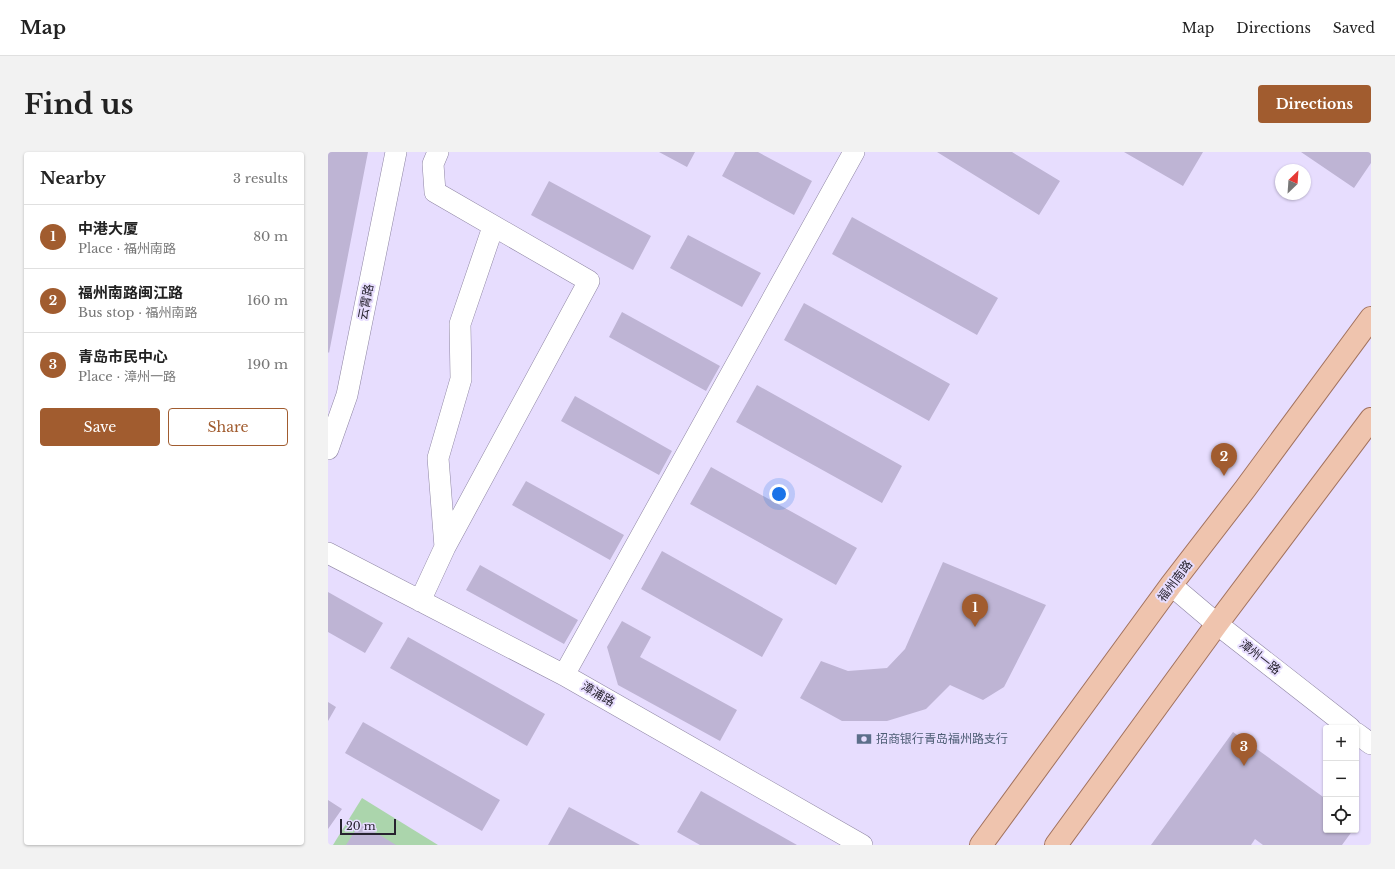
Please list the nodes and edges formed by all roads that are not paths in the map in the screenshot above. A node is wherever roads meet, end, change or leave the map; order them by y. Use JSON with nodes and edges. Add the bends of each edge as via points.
{"nodes":[{"id":1,"x":396,"y":152,"type":"edge"},
{"id":2,"x":438,"y":152,"type":"edge"},
{"id":3,"x":854,"y":152,"type":"edge"},
{"id":4,"x":493,"y":227,"type":"junction"},
{"id":5,"x":1371,"y":318,"type":"edge"},
{"id":6,"x":1371,"y":419,"type":"edge"},
{"id":7,"x":328,"y":449,"type":"edge"},
{"id":8,"x":445,"y":547,"type":"junction"},
{"id":9,"x":328,"y":553,"type":"edge"},
{"id":10,"x":1171,"y":585,"type":"junction"},
{"id":11,"x":420,"y":601,"type":"junction"},
{"id":12,"x":1217,"y":624,"type":"junction"},
{"id":13,"x":564,"y":675,"type":"junction"},
{"id":14,"x":1346,"y":725,"type":"edge"},
{"id":15,"x":1359,"y":735,"type":"edge"},
{"id":16,"x":1371,"y":744,"type":"edge"},
{"id":17,"x":862,"y":845,"type":"edge"},
{"id":18,"x":980,"y":845,"type":"edge"},
{"id":19,"x":1056,"y":845,"type":"edge"}],
"edges":[{"from":1,"to":7,"type":"street","name":"云霄路","via":[[347,395]]},
{"from":2,"to":4,"type":"street","via":[[433,164],[435,192]]},
{"from":3,"to":13,"type":"street"},
{"from":4,"to":8,"type":"street","via":[[460,324],[461,379],[438,458]]},
{"from":4,"to":8,"type":"street","via":[[589,281]]},
{"from":5,"to":10,"type":"main road","name":"福州南路"},
{"from":6,"to":12,"type":"main road"},
{"from":8,"to":11,"type":"street"},
{"from":9,"to":11,"type":"street","name":"漳浦路"},
{"from":10,"to":12,"type":"street","name":"漳州一路"},
{"from":10,"to":18,"type":"main road","name":"福州南路"},
{"from":11,"to":13,"type":"street","name":"漳浦路"},
{"from":12,"to":14,"type":"street","name":"漳州一路"},
{"from":12,"to":19,"type":"main road"},
{"from":13,"to":17,"type":"street","name":"漳浦路"},
{"from":15,"to":16,"type":"street"}]}
